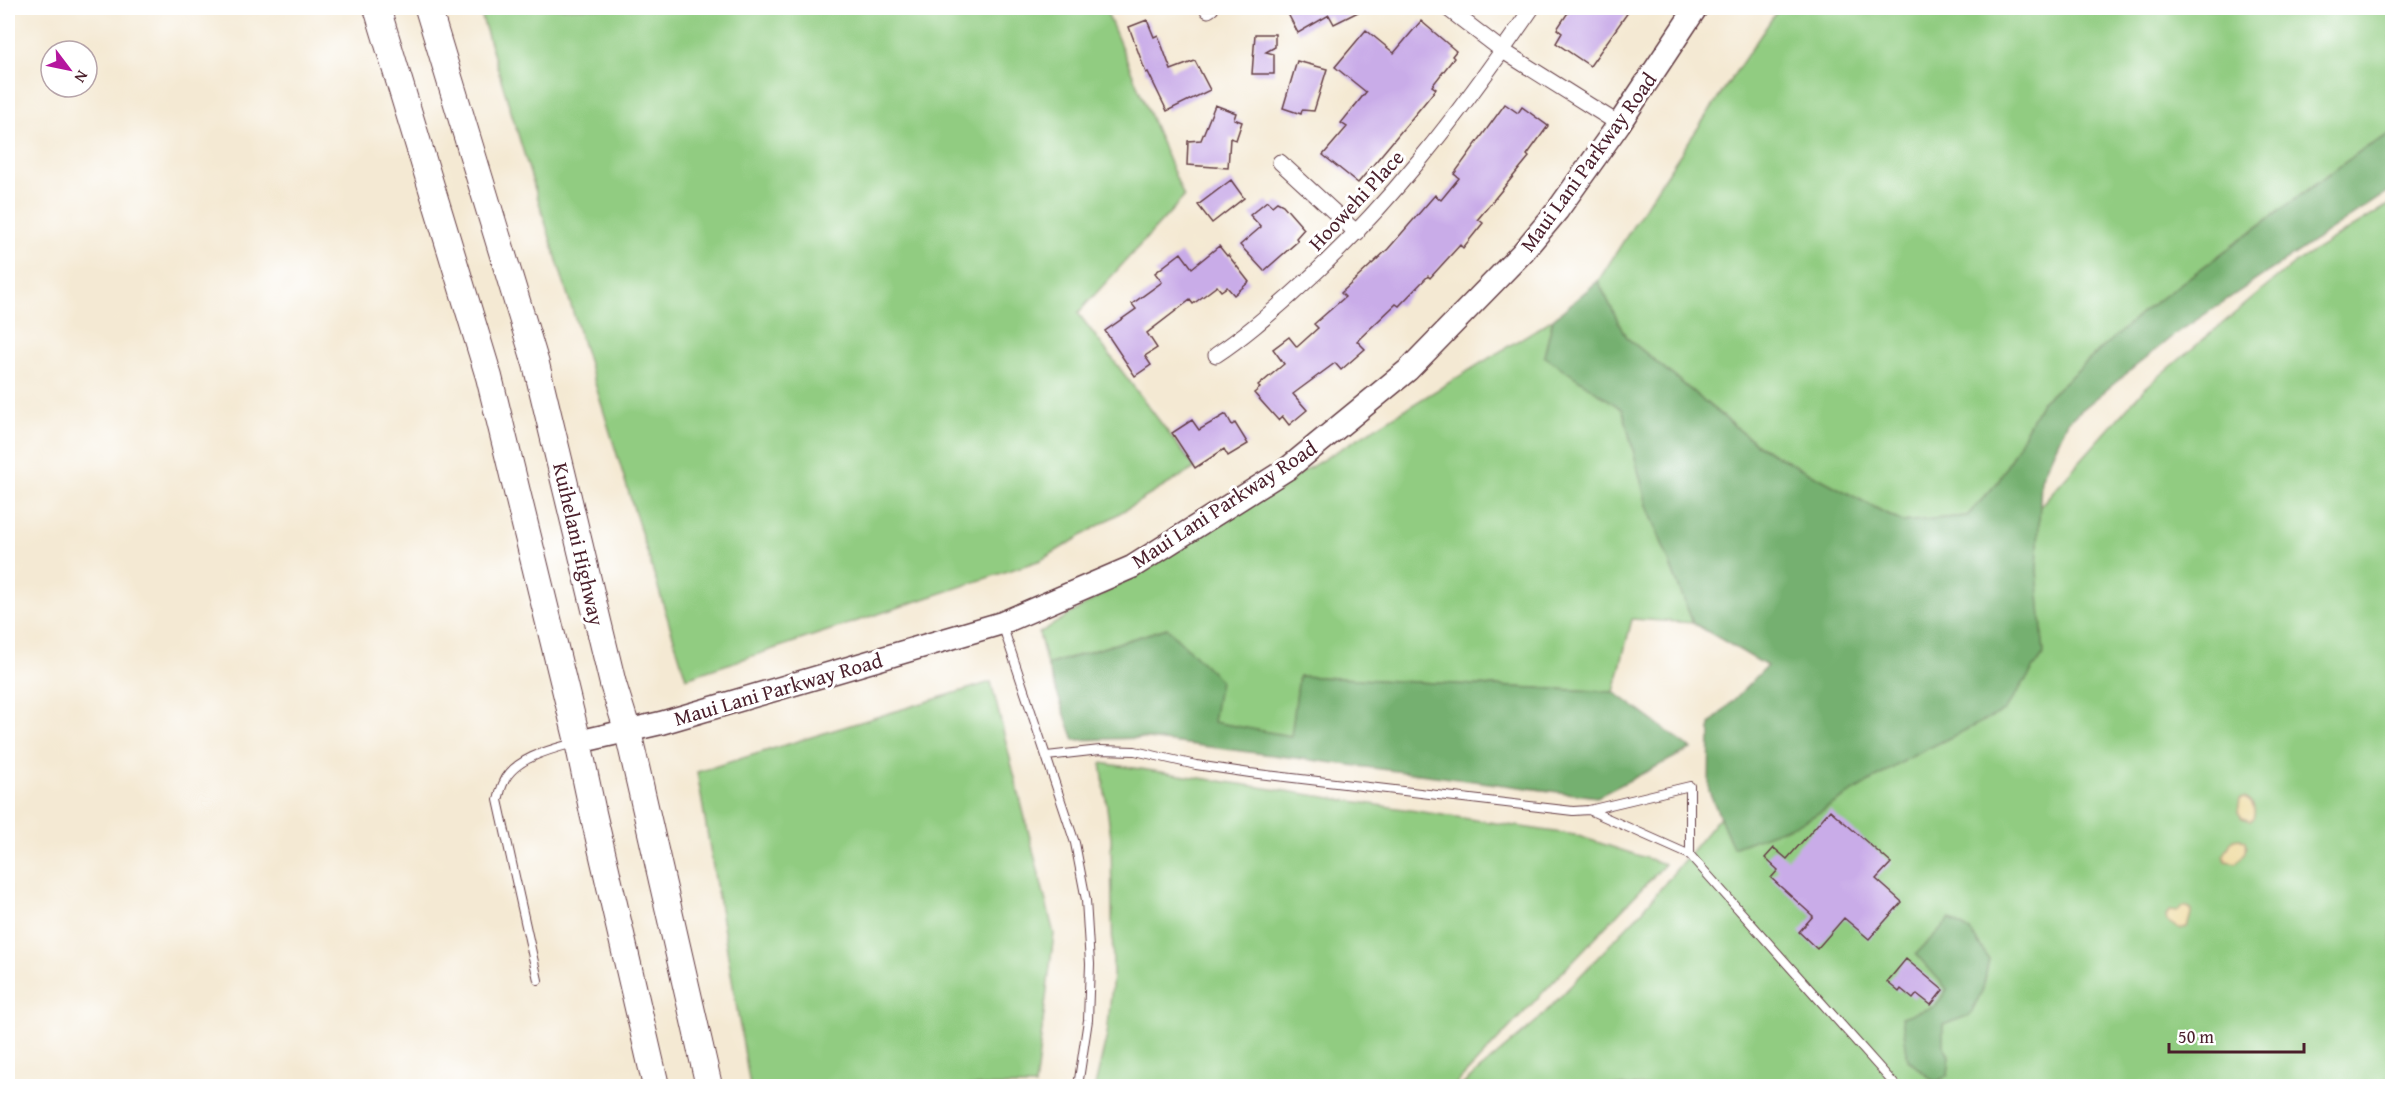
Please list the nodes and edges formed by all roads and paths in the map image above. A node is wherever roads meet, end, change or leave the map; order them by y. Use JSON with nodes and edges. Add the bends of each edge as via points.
{"nodes":[{"id":1,"x":377,"y":8,"type":"edge"},
{"id":2,"x":428,"y":8,"type":"edge"},
{"id":3,"x":1447,"y":8,"type":"edge"},
{"id":4,"x":1532,"y":8,"type":"edge"},
{"id":5,"x":1696,"y":8,"type":"edge"},
{"id":6,"x":1503,"y":51,"type":"junction"},
{"id":7,"x":1619,"y":124,"type":"junction"},
{"id":8,"x":1280,"y":162,"type":"dead end"},
{"id":9,"x":1357,"y":233,"type":"junction"},
{"id":10,"x":1216,"y":355,"type":"dead end"},
{"id":11,"x":1002,"y":622,"type":"junction"},
{"id":12,"x":628,"y":732,"type":"junction"},
{"id":13,"x":578,"y":742,"type":"junction"},
{"id":14,"x":1047,"y":756,"type":"junction"},
{"id":15,"x":1588,"y":810,"type":"junction"},
{"id":16,"x":1690,"y":855,"type":"junction"},
{"id":17,"x":538,"y":980,"type":"dead end"},
{"id":18,"x":656,"y":1086,"type":"edge"},
{"id":19,"x":709,"y":1086,"type":"edge"},
{"id":20,"x":1078,"y":1086,"type":"edge"},
{"id":21,"x":1896,"y":1086,"type":"edge"}],
"edges":[{"from":1,"to":13,"type":"main road","via":[[489,377]]},
{"from":2,"to":12,"type":"main road","name":"Kuihelani Highway","via":[[536,364]]},
{"from":3,"to":6,"type":"street"},
{"from":4,"to":6,"type":"street","name":"Hoowehi Place"},
{"from":5,"to":7,"type":"main road","name":"Maui Lani Parkway Road"},
{"from":6,"to":7,"type":"street"},
{"from":6,"to":9,"type":"street","name":"Hoowehi Place","via":[[1425,157]]},
{"from":7,"to":11,"type":"main road","name":"Maui Lani Parkway Road","via":[[1557,211],[1472,307],[1408,370],[1287,469],[1132,567]]},
{"from":8,"to":9,"type":"street"},
{"from":9,"to":10,"type":"street","name":"Hoowehi Place","via":[[1277,307]]},
{"from":11,"to":12,"type":"main road","name":"Maui Lani Parkway Road"},
{"from":11,"to":14,"type":"lane"},
{"from":12,"to":13,"type":"main road","name":"Maui Lani Parkway Road"},
{"from":12,"to":19,"type":"main road","name":"Kuihelani Highway"},
{"from":13,"to":17,"type":"lane","via":[[538,753],[514,768],[504,780],[498,800]]},
{"from":13,"to":18,"type":"main road"},
{"from":14,"to":15,"type":"lane","via":[[1135,751],[1250,773]]},
{"from":14,"to":20,"type":"lane","via":[[1075,843],[1086,900],[1088,1020]]},
{"from":15,"to":16,"type":"lane"},
{"from":15,"to":16,"type":"lane","via":[[1690,786]]},
{"from":16,"to":21,"type":"lane"}]}
